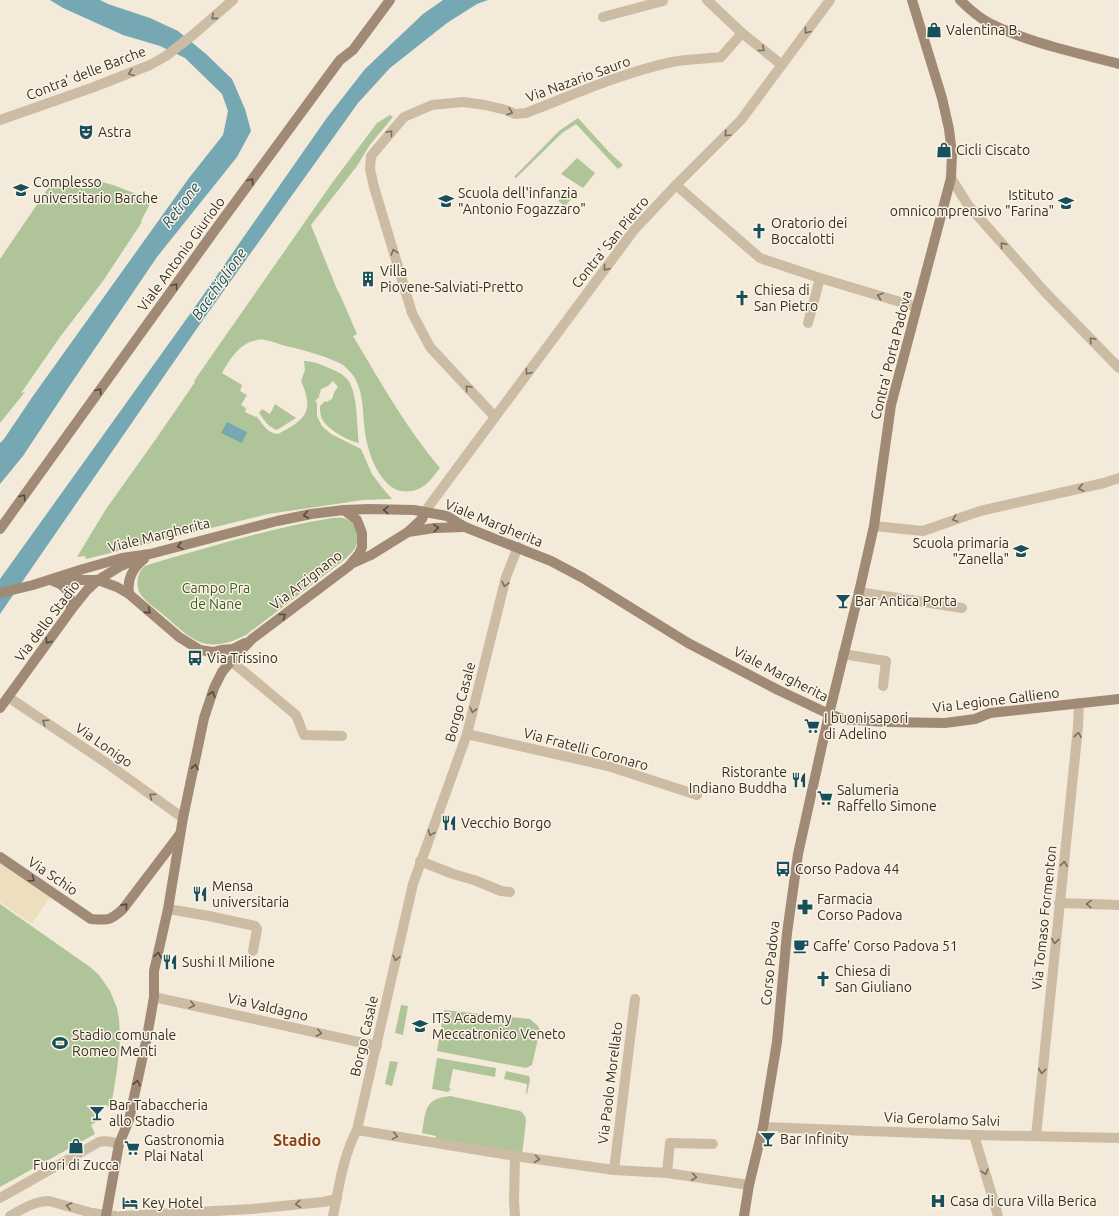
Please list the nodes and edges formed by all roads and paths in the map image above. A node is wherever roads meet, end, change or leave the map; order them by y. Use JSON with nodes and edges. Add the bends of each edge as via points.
{"nodes":[{"id":1,"x":233,"y":0,"type":"edge"},
{"id":2,"x":390,"y":0,"type":"edge"},
{"id":3,"x":707,"y":0,"type":"edge"},
{"id":4,"x":830,"y":0,"type":"edge"},
{"id":5,"x":912,"y":0,"type":"edge"},
{"id":6,"x":960,"y":0,"type":"edge"},
{"id":7,"x":663,"y":1,"type":"dead end"},
{"id":8,"x":603,"y":17,"type":"dead end"},
{"id":9,"x":742,"y":33,"type":"junction"},
{"id":10,"x":1119,"y":64,"type":"edge"},
{"id":11,"x":782,"y":65,"type":"junction"},
{"id":12,"x":0,"y":120,"type":"edge"},
{"id":13,"x":951,"y":178,"type":"junction"},
{"id":14,"x":676,"y":185,"type":"junction"},
{"id":15,"x":820,"y":278,"type":"junction"},
{"id":16,"x":917,"y":307,"type":"junction"},
{"id":17,"x":808,"y":323,"type":"dead end"},
{"id":18,"x":1119,"y":368,"type":"edge"},
{"id":19,"x":495,"y":417,"type":"junction"},
{"id":20,"x":1119,"y":478,"type":"edge"},
{"id":21,"x":344,"y":510,"type":"junction"},
{"id":22,"x":425,"y":512,"type":"junction"},
{"id":23,"x":874,"y":526,"type":"junction"},
{"id":24,"x":465,"y":527,"type":"junction"},
{"id":25,"x":0,"y":529,"type":"edge"},
{"id":26,"x":408,"y":532,"type":"junction"},
{"id":27,"x":518,"y":547,"type":"junction"},
{"id":28,"x":150,"y":554,"type":"junction"},
{"id":29,"x":351,"y":564,"type":"junction"},
{"id":30,"x":49,"y":580,"type":"junction"},
{"id":31,"x":98,"y":580,"type":"junction"},
{"id":32,"x":859,"y":592,"type":"junction"},
{"id":33,"x":0,"y":593,"type":"edge"},
{"id":34,"x":129,"y":594,"type":"junction"},
{"id":35,"x":962,"y":608,"type":"dead end"},
{"id":36,"x":71,"y":610,"type":"junction"},
{"id":37,"x":252,"y":639,"type":"junction"},
{"id":38,"x":844,"y":654,"type":"junction"},
{"id":39,"x":231,"y":661,"type":"junction"},
{"id":40,"x":883,"y":686,"type":"dead end"},
{"id":41,"x":8,"y":697,"type":"junction"},
{"id":42,"x":1119,"y":698,"type":"edge"},
{"id":43,"x":1079,"y":703,"type":"junction"},
{"id":44,"x":0,"y":708,"type":"edge"},
{"id":45,"x":829,"y":714,"type":"junction"},
{"id":46,"x":467,"y":734,"type":"junction"},
{"id":47,"x":342,"y":736,"type":"dead end"},
{"id":48,"x":697,"y":795,"type":"dead end"},
{"id":49,"x":183,"y":818,"type":"junction"},
{"id":50,"x":181,"y":832,"type":"junction"},
{"id":51,"x":0,"y":857,"type":"edge"},
{"id":52,"x":420,"y":861,"type":"junction"},
{"id":53,"x":510,"y":892,"type":"dead end"},
{"id":54,"x":1059,"y":903,"type":"junction"},
{"id":55,"x":1119,"y":905,"type":"edge"},
{"id":56,"x":168,"y":909,"type":"junction"},
{"id":57,"x":253,"y":951,"type":"dead end"},
{"id":58,"x":154,"y":997,"type":"junction"},
{"id":59,"x":634,"y":999,"type":"dead end"},
{"id":60,"x":377,"y":1046,"type":"junction"},
{"id":61,"x":763,"y":1127,"type":"junction"},
{"id":62,"x":357,"y":1130,"type":"junction"},
{"id":63,"x":974,"y":1135,"type":"junction"},
{"id":64,"x":1036,"y":1136,"type":"junction"},
{"id":65,"x":1119,"y":1138,"type":"edge"},
{"id":66,"x":119,"y":1144,"type":"junction"},
{"id":67,"x":713,"y":1144,"type":"dead end"},
{"id":68,"x":515,"y":1156,"type":"junction"},
{"id":69,"x":614,"y":1170,"type":"junction"},
{"id":70,"x":667,"y":1173,"type":"junction"},
{"id":71,"x":749,"y":1185,"type":"junction"},
{"id":72,"x":0,"y":1198,"type":"edge"},
{"id":73,"x":337,"y":1199,"type":"junction"},
{"id":74,"x":251,"y":1212,"type":"edge"},
{"id":75,"x":10,"y":1216,"type":"edge"},
{"id":76,"x":109,"y":1216,"type":"edge"},
{"id":77,"x":121,"y":1216,"type":"edge"},
{"id":78,"x":333,"y":1216,"type":"edge"},
{"id":79,"x":515,"y":1216,"type":"edge"},
{"id":80,"x":744,"y":1216,"type":"edge"},
{"id":81,"x":998,"y":1216,"type":"edge"}],
"edges":[{"from":1,"to":12,"type":"street","name":"Contra' delle Barche","one_way":true,"via":[[194,34],[150,66]]},
{"from":25,"to":2,"type":"street","name":"Viale Antonio Giuriolo","one_way":true,"via":[[334,68],[353,50]]},
{"from":3,"to":9,"type":"street"},
{"from":4,"to":11,"type":"street","name":"Contra' San Pietro","one_way":true},
{"from":5,"to":13,"type":"street","name":"Contra' Porta Padova","via":[[949,129]]},
{"from":6,"to":10,"type":"street","via":[[988,22],[1029,40]]},
{"from":7,"to":8,"type":"street"},
{"from":9,"to":11,"type":"street","one_way":true},
{"from":19,"to":9,"type":"street","name":"Via Nazario Sauro","one_way":true,"via":[[430,347],[412,313],[374,187],[370,169],[371,156],[404,117],[432,106],[463,102],[485,105],[515,114],[526,113],[636,71],[672,62],[721,57]]},
{"from":11,"to":14,"type":"street","name":"Contra' San Pietro","one_way":true,"via":[[741,120]]},
{"from":13,"to":16,"type":"street","name":"Contra' Porta Padova"},
{"from":18,"to":13,"type":"street","one_way":true,"via":[[1040,287],[968,205]]},
{"from":14,"to":15,"type":"street","via":[[760,258]]},
{"from":14,"to":19,"type":"street","name":"Contra' San Pietro","one_way":true,"via":[[634,230]]},
{"from":16,"to":15,"type":"street","one_way":true},
{"from":15,"to":17,"type":"street"},
{"from":16,"to":23,"type":"street","name":"Contra' Porta Padova","via":[[891,404]]},
{"from":19,"to":22,"type":"street","name":"Contra' San Pietro"},
{"from":20,"to":23,"type":"street","one_way":true,"via":[[980,511],[923,531]]},
{"from":22,"to":21,"type":"street","name":"Viale Margherita","one_way":true},
{"from":21,"to":28,"type":"street","name":"Viale Margherita","one_way":true,"via":[[277,521]]},
{"from":21,"to":29,"type":"street","name":"Via Arzignano","via":[[357,520],[362,533],[362,547]]},
{"from":22,"to":24,"type":"street","name":"Viale Margherita","via":[[447,516]]},
{"from":22,"to":26,"type":"street","via":[[422,519]]},
{"from":23,"to":32,"type":"street","name":"Contra' Porta Padova"},
{"from":26,"to":24,"type":"street","one_way":true},
{"from":24,"to":27,"type":"street","name":"Viale Margherita"},
{"from":26,"to":29,"type":"street"},
{"from":27,"to":45,"type":"street","name":"Viale Margherita","via":[[583,578],[688,642]]},
{"from":27,"to":46,"type":"street","name":"Borgo Casale","one_way":true,"via":[[506,577]]},
{"from":28,"to":30,"type":"street","name":"Viale Margherita","via":[[122,558]]},
{"from":28,"to":31,"type":"street","name":"Via dello Stadio","via":[[119,567]]},
{"from":28,"to":34,"type":"street","via":[[132,571]]},
{"from":37,"to":29,"type":"street","name":"Via Arzignano","one_way":true},
{"from":30,"to":31,"type":"street"},
{"from":30,"to":33,"type":"street","name":"Viale Margherita"},
{"from":30,"to":36,"type":"street","via":[[66,588],[71,599]]},
{"from":31,"to":34,"type":"street"},
{"from":31,"to":36,"type":"street","name":"Via dello Stadio","via":[[86,590]]},
{"from":32,"to":35,"type":"street"},
{"from":32,"to":38,"type":"street","name":"Contra' Porta Padova"},
{"from":34,"to":37,"type":"street","one_way":true,"via":[[179,638],[200,650],[213,652],[232,648]]},
{"from":36,"to":41,"type":"street","name":"Via dello Stadio","one_way":true},
{"from":37,"to":39,"type":"street","name":"Via Arzignano"},
{"from":38,"to":40,"type":"street","via":[[886,661]]},
{"from":38,"to":45,"type":"street","name":"Contra' Porta Padova"},
{"from":39,"to":47,"type":"street","via":[[296,715],[304,735]]},
{"from":49,"to":39,"type":"street","name":"Via Arzignano","one_way":true,"via":[[204,718],[214,688]]},
{"from":41,"to":44,"type":"street","name":"Via dello Stadio"},
{"from":49,"to":41,"type":"street","name":"Via Lonigo","one_way":true},
{"from":42,"to":43,"type":"street","name":"Via Legione Gallieno"},
{"from":43,"to":45,"type":"street","name":"Via Legione Gallieno","via":[[990,713],[975,719],[945,723],[842,719]]},
{"from":54,"to":43,"type":"street","name":"Via Tomaso Formenton","one_way":true},
{"from":45,"to":61,"type":"street","name":"Corso Padova","via":[[798,854],[787,932],[777,1042]]},
{"from":46,"to":48,"type":"street","name":"Via Fratelli Coronaro","via":[[608,766]]},
{"from":46,"to":52,"type":"street","name":"Borgo Casale","one_way":true},
{"from":49,"to":50,"type":"street","name":"Via Arzignano"},
{"from":51,"to":50,"type":"street","name":"Via Schio","one_way":true,"via":[[91,919],[104,920],[113,918],[123,909]]},
{"from":50,"to":56,"type":"street","name":"Via Arzignano"},
{"from":52,"to":53,"type":"street"},
{"from":52,"to":60,"type":"street","name":"Borgo Casale","one_way":true,"via":[[412,884]]},
{"from":55,"to":54,"type":"street","one_way":true},
{"from":54,"to":64,"type":"street","name":"Via Tomaso Formenton","one_way":true},
{"from":56,"to":57,"type":"street","via":[[255,926],[257,928]]},
{"from":58,"to":56,"type":"street","name":"Via Arzignano","one_way":true,"via":[[154,972]]},
{"from":58,"to":60,"type":"street","name":"Via Valdagno","one_way":true},
{"from":66,"to":58,"type":"street","name":"Via Arzignano","one_way":true,"via":[[129,1120]]},
{"from":59,"to":69,"type":"street","name":"Via Paolo Morellato"},
{"from":60,"to":62,"type":"street","name":"Borgo Casale"},
{"from":61,"to":63,"type":"street","name":"Via Gerolamo Salvi"},
{"from":61,"to":71,"type":"street","name":"Corso Padova"},
{"from":62,"to":68,"type":"street","one_way":true},
{"from":62,"to":73,"type":"street","name":"Borgo Casale","via":[[347,1154]]},
{"from":63,"to":64,"type":"street","name":"Via Gerolamo Salvi"},
{"from":63,"to":81,"type":"street","one_way":true},
{"from":64,"to":65,"type":"street","name":"Via Gerolamo Salvi"},
{"from":66,"to":72,"type":"street","via":[[110,1141],[99,1142]]},
{"from":66,"to":76,"type":"street","name":"Via Arzignano"},
{"from":67,"to":70,"type":"street","via":[[670,1143]]},
{"from":68,"to":69,"type":"street","one_way":true},
{"from":68,"to":79,"type":"street"},
{"from":69,"to":70,"type":"street"},
{"from":70,"to":71,"type":"street","one_way":true},
{"from":71,"to":80,"type":"street","name":"Corso Padova"},
{"from":73,"to":74,"type":"street","one_way":true},
{"from":73,"to":78,"type":"street","name":"Borgo Casale"},
{"from":74,"to":77,"type":"street"},
{"from":76,"to":75,"type":"street","one_way":true,"via":[[49,1201],[26,1207]]}]}
